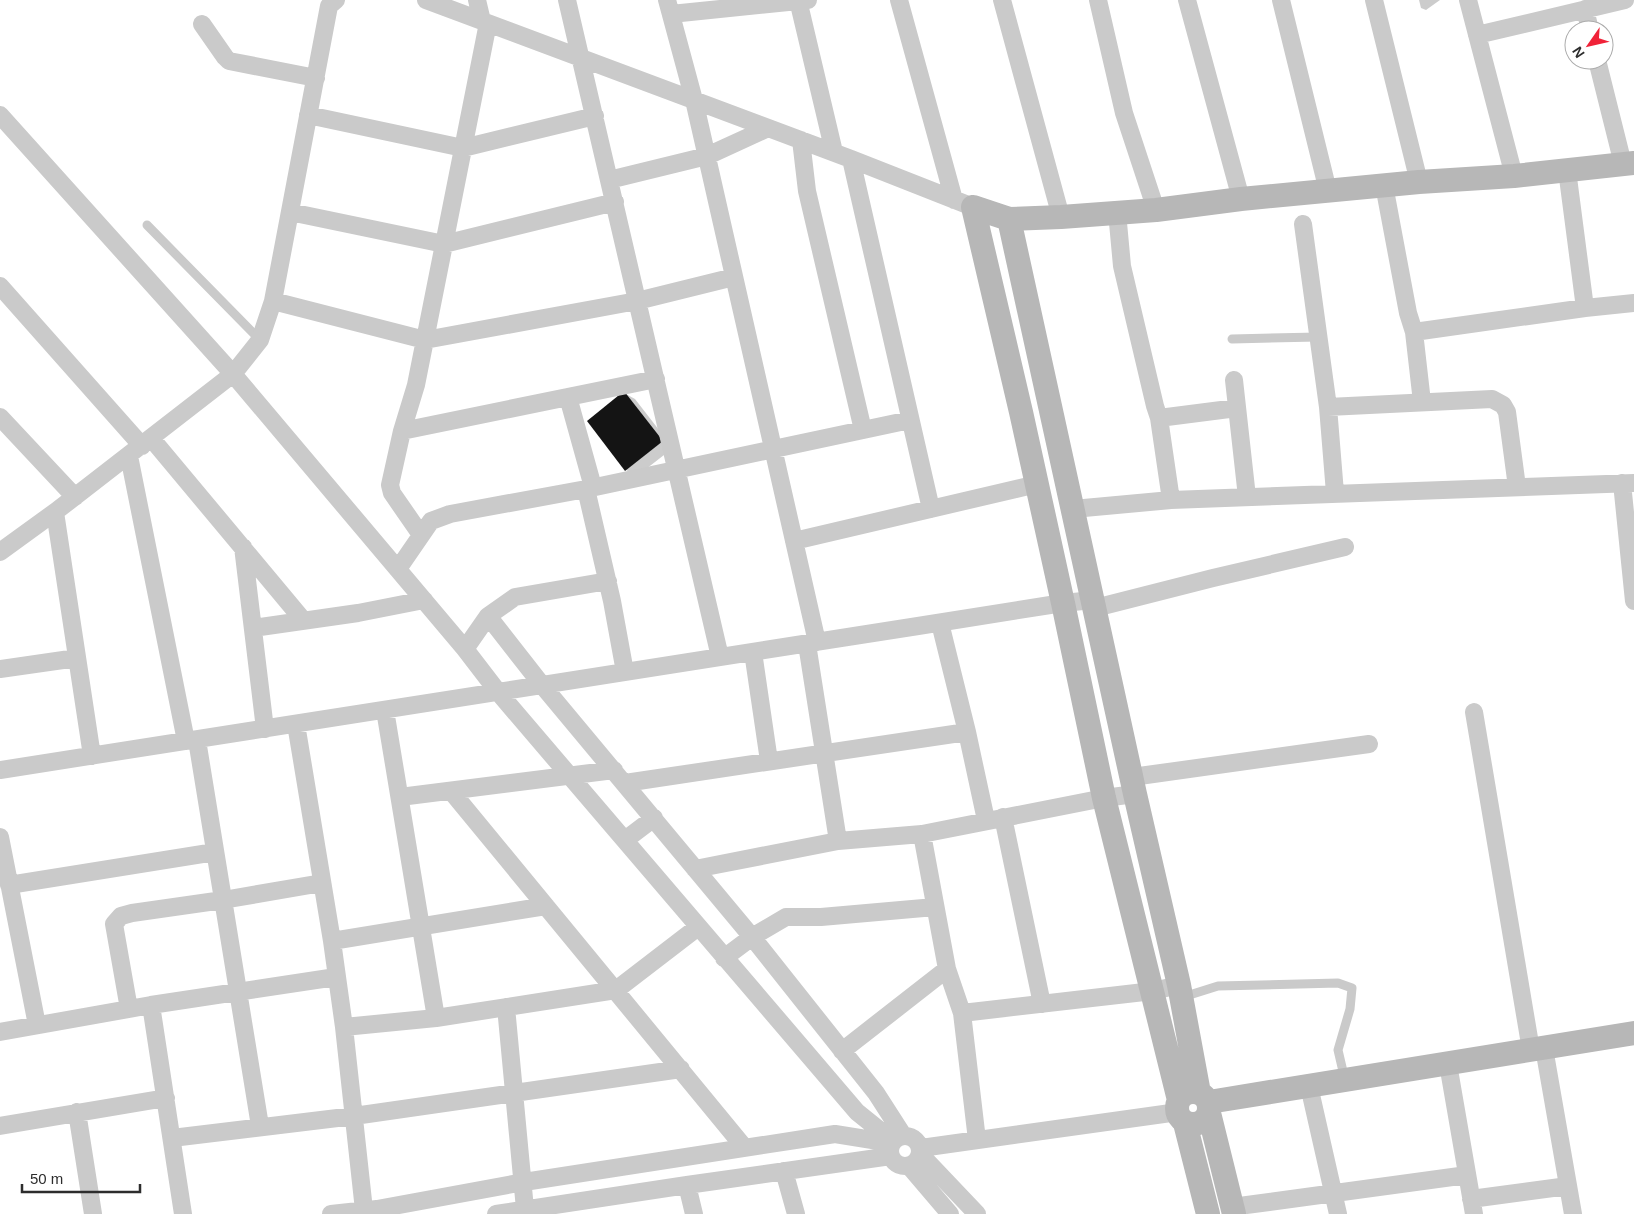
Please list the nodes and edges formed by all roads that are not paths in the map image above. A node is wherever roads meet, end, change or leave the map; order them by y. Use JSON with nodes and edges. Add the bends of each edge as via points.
{"nodes":[{"id":1,"x":336,"y":0,"type":"edge"},
{"id":2,"x":426,"y":0,"type":"edge"},
{"id":3,"x":477,"y":0,"type":"edge"},
{"id":4,"x":567,"y":0,"type":"edge"},
{"id":5,"x":802,"y":0,"type":"edge"},
{"id":6,"x":899,"y":0,"type":"edge"},
{"id":7,"x":1002,"y":0,"type":"edge"},
{"id":8,"x":1098,"y":0,"type":"edge"},
{"id":9,"x":1187,"y":0,"type":"edge"},
{"id":10,"x":1281,"y":0,"type":"edge"},
{"id":11,"x":1374,"y":0,"type":"edge"},
{"id":12,"x":1468,"y":0,"type":"edge"},
{"id":13,"x":1625,"y":0,"type":"edge"},
{"id":14,"x":669,"y":7,"type":"edge"},
{"id":15,"x":1585,"y":9,"type":"junction"},
{"id":16,"x":1588,"y":20,"type":"edge"},
{"id":17,"x":485,"y":22,"type":"junction"},
{"id":18,"x":202,"y":24,"type":"dead end"},
{"id":19,"x":1477,"y":35,"type":"junction"},
{"id":20,"x":581,"y":58,"type":"junction"},
{"id":21,"x":1601,"y":70,"type":"edge"},
{"id":22,"x":316,"y":78,"type":"junction"},
{"id":23,"x":694,"y":100,"type":"junction"},
{"id":24,"x":0,"y":115,"type":"edge"},
{"id":25,"x":308,"y":115,"type":"junction"},
{"id":26,"x":595,"y":116,"type":"junction"},
{"id":27,"x":768,"y":128,"type":"junction"},
{"id":28,"x":801,"y":140,"type":"junction"},
{"id":29,"x":463,"y":148,"type":"junction"},
{"id":30,"x":834,"y":152,"type":"junction"},
{"id":31,"x":707,"y":156,"type":"junction"},
{"id":32,"x":851,"y":159,"type":"junction"},
{"id":33,"x":1628,"y":164,"type":"edge"},
{"id":34,"x":1568,"y":170,"type":"junction"},
{"id":35,"x":1514,"y":176,"type":"junction"},
{"id":36,"x":609,"y":180,"type":"junction"},
{"id":37,"x":1420,"y":182,"type":"junction"},
{"id":38,"x":1384,"y":186,"type":"junction"},
{"id":39,"x":1328,"y":191,"type":"junction"},
{"id":40,"x":1241,"y":199,"type":"junction"},
{"id":41,"x":615,"y":202,"type":"junction"},
{"id":42,"x":964,"y":204,"type":"junction"},
{"id":43,"x":1156,"y":210,"type":"junction"},
{"id":44,"x":290,"y":212,"type":"junction"},
{"id":45,"x":1117,"y":212,"type":"junction"},
{"id":46,"x":1060,"y":217,"type":"junction"},
{"id":47,"x":1009,"y":219,"type":"junction"},
{"id":48,"x":1303,"y":224,"type":"dead end"},
{"id":49,"x":146,"y":225,"type":"dead end"},
{"id":50,"x":444,"y":244,"type":"junction"},
{"id":51,"x":734,"y":277,"type":"junction"},
{"id":52,"x":0,"y":286,"type":"edge"},
{"id":53,"x":273,"y":301,"type":"junction"},
{"id":54,"x":637,"y":301,"type":"junction"},
{"id":55,"x":1634,"y":303,"type":"edge"},
{"id":56,"x":1585,"y":308,"type":"junction"},
{"id":57,"x":1414,"y":332,"type":"junction"},
{"id":58,"x":1318,"y":336,"type":"junction"},
{"id":59,"x":1232,"y":339,"type":"dead end"},
{"id":60,"x":260,"y":340,"type":"junction"},
{"id":61,"x":425,"y":340,"type":"junction"},
{"id":62,"x":233,"y":374,"type":"junction"},
{"id":63,"x":656,"y":379,"type":"junction"},
{"id":64,"x":1234,"y":380,"type":"dead end"},
{"id":65,"x":568,"y":396,"type":"junction"},
{"id":66,"x":1422,"y":402,"type":"junction"},
{"id":67,"x":1328,"y":407,"type":"junction"},
{"id":68,"x":1237,"y":408,"type":"junction"},
{"id":69,"x":0,"y":417,"type":"edge"},
{"id":70,"x":1159,"y":418,"type":"junction"},
{"id":71,"x":910,"y":420,"type":"junction"},
{"id":72,"x":863,"y":430,"type":"junction"},
{"id":73,"x":402,"y":431,"type":"junction"},
{"id":74,"x":141,"y":446,"type":"junction"},
{"id":75,"x":774,"y":449,"type":"junction"},
{"id":76,"x":677,"y":470,"type":"junction"},
{"id":77,"x":1628,"y":483,"type":"edge"},
{"id":78,"x":1037,"y":484,"type":"junction"},
{"id":79,"x":1517,"y":487,"type":"junction"},
{"id":80,"x":589,"y":488,"type":"junction"},
{"id":81,"x":1335,"y":493,"type":"junction"},
{"id":82,"x":75,"y":497,"type":"junction"},
{"id":83,"x":1247,"y":497,"type":"junction"},
{"id":84,"x":1171,"y":500,"type":"junction"},
{"id":85,"x":931,"y":509,"type":"junction"},
{"id":86,"x":1073,"y":509,"type":"junction"},
{"id":87,"x":55,"y":512,"type":"junction"},
{"id":88,"x":421,"y":535,"type":"junction"},
{"id":89,"x":794,"y":541,"type":"junction"},
{"id":90,"x":243,"y":547,"type":"junction"},
{"id":91,"x":1345,"y":547,"type":"dead end"},
{"id":92,"x":0,"y":552,"type":"edge"},
{"id":93,"x":398,"y":569,"type":"junction"},
{"id":94,"x":608,"y":581,"type":"junction"},
{"id":95,"x":424,"y":600,"type":"junction"},
{"id":96,"x":1634,"y":601,"type":"edge"},
{"id":97,"x":1063,"y":603,"type":"junction"},
{"id":98,"x":1094,"y":604,"type":"junction"},
{"id":99,"x":488,"y":616,"type":"junction"},
{"id":100,"x":303,"y":620,"type":"junction"},
{"id":101,"x":940,"y":623,"type":"junction"},
{"id":102,"x":253,"y":628,"type":"junction"},
{"id":103,"x":812,"y":643,"type":"junction"},
{"id":104,"x":466,"y":649,"type":"junction"},
{"id":105,"x":753,"y":652,"type":"junction"},
{"id":106,"x":720,"y":657,"type":"junction"},
{"id":107,"x":77,"y":658,"type":"junction"},
{"id":108,"x":0,"y":669,"type":"edge"},
{"id":109,"x":625,"y":672,"type":"junction"},
{"id":110,"x":542,"y":685,"type":"junction"},
{"id":111,"x":498,"y":692,"type":"junction"},
{"id":112,"x":385,"y":710,"type":"junction"},
{"id":113,"x":1474,"y":712,"type":"dead end"},
{"id":114,"x":296,"y":724,"type":"junction"},
{"id":115,"x":265,"y":729,"type":"junction"},
{"id":116,"x":967,"y":732,"type":"junction"},
{"id":117,"x":191,"y":740,"type":"junction"},
{"id":118,"x":1370,"y":744,"type":"dead end"},
{"id":119,"x":824,"y":753,"type":"junction"},
{"id":120,"x":92,"y":756,"type":"junction"},
{"id":121,"x":769,"y":761,"type":"junction"},
{"id":122,"x":0,"y":770,"type":"edge"},
{"id":123,"x":571,"y":776,"type":"junction"},
{"id":124,"x":619,"y":777,"type":"junction"},
{"id":125,"x":1133,"y":786,"type":"junction"},
{"id":126,"x":451,"y":791,"type":"junction"},
{"id":127,"x":400,"y":797,"type":"junction"},
{"id":128,"x":1104,"y":798,"type":"junction"},
{"id":129,"x":654,"y":818,"type":"junction"},
{"id":130,"x":994,"y":819,"type":"junction"},
{"id":131,"x":922,"y":834,"type":"junction"},
{"id":132,"x":0,"y":837,"type":"edge"},
{"id":133,"x":625,"y":840,"type":"junction"},
{"id":134,"x":838,"y":841,"type":"junction"},
{"id":135,"x":215,"y":852,"type":"junction"},
{"id":136,"x":695,"y":869,"type":"junction"},
{"id":137,"x":322,"y":883,"type":"junction"},
{"id":138,"x":10,"y":885,"type":"junction"},
{"id":139,"x":223,"y":900,"type":"junction"},
{"id":140,"x":546,"y":906,"type":"junction"},
{"id":141,"x":935,"y":908,"type":"junction"},
{"id":142,"x":421,"y":927,"type":"junction"},
{"id":143,"x":698,"y":927,"type":"junction"},
{"id":144,"x":752,"y":937,"type":"junction"},
{"id":145,"x":332,"y":941,"type":"junction"},
{"id":146,"x":724,"y":958,"type":"junction"},
{"id":147,"x":947,"y":969,"type":"junction"},
{"id":148,"x":336,"y":977,"type":"junction"},
{"id":149,"x":616,"y":990,"type":"junction"},
{"id":150,"x":1152,"y":990,"type":"junction"},
{"id":151,"x":1180,"y":991,"type":"junction"},
{"id":152,"x":238,"y":992,"type":"junction"},
{"id":153,"x":1042,"y":1004,"type":"junction"},
{"id":154,"x":151,"y":1005,"type":"junction"},
{"id":155,"x":506,"y":1007,"type":"junction"},
{"id":156,"x":128,"y":1009,"type":"junction"},
{"id":157,"x":962,"y":1013,"type":"junction"},
{"id":158,"x":436,"y":1018,"type":"junction"},
{"id":159,"x":37,"y":1025,"type":"junction"},
{"id":160,"x":344,"y":1027,"type":"junction"},
{"id":161,"x":0,"y":1032,"type":"edge"},
{"id":162,"x":1634,"y":1033,"type":"edge"},
{"id":163,"x":1537,"y":1049,"type":"junction"},
{"id":164,"x":842,"y":1051,"type":"junction"},
{"id":165,"x":1448,"y":1064,"type":"junction"},
{"id":166,"x":681,"y":1069,"type":"junction"},
{"id":167,"x":1346,"y":1080,"type":"junction"},
{"id":168,"x":1309,"y":1086,"type":"junction"},
{"id":169,"x":515,"y":1092,"type":"junction"},
{"id":170,"x":166,"y":1098,"type":"junction"},
{"id":171,"x":1193,"y":1107,"type":"junction"},
{"id":172,"x":77,"y":1112,"type":"junction"},
{"id":173,"x":354,"y":1116,"type":"junction"},
{"id":174,"x":0,"y":1126,"type":"edge"},
{"id":175,"x":260,"y":1126,"type":"junction"},
{"id":176,"x":172,"y":1138,"type":"junction"},
{"id":177,"x":977,"y":1140,"type":"junction"},
{"id":178,"x":895,"y":1144,"type":"junction"},
{"id":179,"x":744,"y":1147,"type":"junction"},
{"id":180,"x":917,"y":1156,"type":"junction"},
{"id":181,"x":784,"y":1171,"type":"junction"},
{"id":182,"x":1467,"y":1175,"type":"junction"},
{"id":183,"x":524,"y":1182,"type":"junction"},
{"id":184,"x":687,"y":1185,"type":"junction"},
{"id":185,"x":1568,"y":1186,"type":"junction"},
{"id":186,"x":1334,"y":1194,"type":"junction"},
{"id":187,"x":1473,"y":1206,"type":"edge"},
{"id":188,"x":525,"y":1210,"type":"junction"},
{"id":189,"x":1233,"y":1210,"type":"edge"},
{"id":190,"x":373,"y":1211,"type":"edge"},
{"id":191,"x":93,"y":1214,"type":"edge"},
{"id":192,"x":184,"y":1214,"type":"edge"},
{"id":193,"x":331,"y":1214,"type":"edge"},
{"id":194,"x":496,"y":1214,"type":"edge"},
{"id":195,"x":694,"y":1214,"type":"edge"},
{"id":196,"x":796,"y":1214,"type":"edge"},
{"id":197,"x":950,"y":1214,"type":"edge"},
{"id":198,"x":977,"y":1214,"type":"edge"},
{"id":199,"x":1208,"y":1214,"type":"edge"},
{"id":200,"x":1338,"y":1214,"type":"edge"},
{"id":201,"x":1573,"y":1214,"type":"edge"}],
"edges":[{"from":1,"to":22,"type":"street","via":[[329,6]]},
{"from":2,"to":17,"type":"street"},
{"from":3,"to":17,"type":"street"},
{"from":4,"to":20,"type":"street"},
{"from":5,"to":14,"type":"street"},
{"from":5,"to":30,"type":"street"},
{"from":6,"to":42,"type":"street"},
{"from":7,"to":46,"type":"street"},
{"from":8,"to":43,"type":"street","via":[[1124,113]]},
{"from":9,"to":40,"type":"street"},
{"from":10,"to":39,"type":"street"},
{"from":11,"to":37,"type":"street"},
{"from":12,"to":19,"type":"street"},
{"from":13,"to":15,"type":"street"},
{"from":14,"to":23,"type":"street"},
{"from":15,"to":16,"type":"street"},
{"from":15,"to":19,"type":"street"},
{"from":17,"to":20,"type":"street"},
{"from":17,"to":29,"type":"street"},
{"from":18,"to":22,"type":"street","via":[[229,61]]},
{"from":19,"to":35,"type":"street"},
{"from":20,"to":23,"type":"street"},
{"from":20,"to":26,"type":"street"},
{"from":21,"to":33,"type":"street"},
{"from":22,"to":25,"type":"street"},
{"from":23,"to":27,"type":"street"},
{"from":23,"to":31,"type":"street"},
{"from":24,"to":62,"type":"street"},
{"from":25,"to":29,"type":"street"},
{"from":25,"to":44,"type":"street"},
{"from":26,"to":29,"type":"street"},
{"from":26,"to":36,"type":"street"},
{"from":27,"to":28,"type":"street"},
{"from":27,"to":31,"type":"street"},
{"from":28,"to":30,"type":"street"},
{"from":28,"to":72,"type":"street","via":[[808,191]]},
{"from":29,"to":50,"type":"street"},
{"from":30,"to":32,"type":"street"},
{"from":31,"to":36,"type":"street"},
{"from":31,"to":51,"type":"street"},
{"from":32,"to":42,"type":"street"},
{"from":32,"to":71,"type":"street"},
{"from":33,"to":34,"type":"street"},
{"from":34,"to":35,"type":"street"},
{"from":34,"to":56,"type":"street"},
{"from":35,"to":37,"type":"street"},
{"from":36,"to":41,"type":"street"},
{"from":37,"to":38,"type":"street"},
{"from":38,"to":39,"type":"street"},
{"from":38,"to":57,"type":"street"},
{"from":39,"to":40,"type":"street"},
{"from":40,"to":43,"type":"street"},
{"from":41,"to":50,"type":"street"},
{"from":41,"to":54,"type":"street"},
{"from":42,"to":47,"type":"street"},
{"from":42,"to":78,"type":"street"},
{"from":43,"to":45,"type":"street"},
{"from":44,"to":50,"type":"street"},
{"from":44,"to":53,"type":"street"},
{"from":45,"to":46,"type":"street"},
{"from":45,"to":70,"type":"street","via":[[1122,266]]},
{"from":46,"to":47,"type":"street"},
{"from":47,"to":86,"type":"street"},
{"from":48,"to":58,"type":"street"},
{"from":49,"to":60,"type":"lane"},
{"from":50,"to":61,"type":"street"},
{"from":51,"to":54,"type":"street"},
{"from":51,"to":75,"type":"street"},
{"from":52,"to":74,"type":"street"},
{"from":53,"to":60,"type":"street"},
{"from":53,"to":61,"type":"street"},
{"from":54,"to":61,"type":"street"},
{"from":54,"to":63,"type":"street"},
{"from":55,"to":56,"type":"street"},
{"from":56,"to":57,"type":"street"},
{"from":57,"to":66,"type":"street"},
{"from":58,"to":59,"type":"lane"},
{"from":58,"to":67,"type":"street"},
{"from":60,"to":62,"type":"street"},
{"from":61,"to":73,"type":"street"},
{"from":62,"to":74,"type":"street"},
{"from":62,"to":93,"type":"street"},
{"from":63,"to":65,"type":"street"},
{"from":63,"to":76,"type":"street"},
{"from":64,"to":68,"type":"street"},
{"from":65,"to":73,"type":"street"},
{"from":65,"to":80,"type":"street"},
{"from":66,"to":67,"type":"street"},
{"from":66,"to":79,"type":"street","via":[[1492,398],[1503,404],[1507,412]]},
{"from":67,"to":81,"type":"street"},
{"from":68,"to":70,"type":"street"},
{"from":68,"to":83,"type":"street"},
{"from":69,"to":82,"type":"street"},
{"from":70,"to":84,"type":"street"},
{"from":71,"to":72,"type":"street"},
{"from":71,"to":85,"type":"street"},
{"from":72,"to":75,"type":"street"},
{"from":73,"to":88,"type":"street","via":[[390,485],[392,493]]},
{"from":74,"to":82,"type":"street"},
{"from":74,"to":90,"type":"street"},
{"from":74,"to":117,"type":"street"},
{"from":75,"to":76,"type":"street"},
{"from":75,"to":89,"type":"street"},
{"from":76,"to":80,"type":"street"},
{"from":76,"to":106,"type":"street"},
{"from":77,"to":79,"type":"street"},
{"from":77,"to":96,"type":"street"},
{"from":78,"to":85,"type":"street"},
{"from":78,"to":97,"type":"street"},
{"from":79,"to":81,"type":"street"},
{"from":80,"to":88,"type":"street","via":[[450,514],[431,521]]},
{"from":80,"to":94,"type":"street"},
{"from":81,"to":83,"type":"street"},
{"from":82,"to":87,"type":"street"},
{"from":83,"to":84,"type":"street"},
{"from":84,"to":86,"type":"street"},
{"from":85,"to":89,"type":"street"},
{"from":86,"to":98,"type":"street"},
{"from":87,"to":92,"type":"street"},
{"from":87,"to":107,"type":"street"},
{"from":88,"to":93,"type":"street"},
{"from":89,"to":103,"type":"street"},
{"from":90,"to":100,"type":"street"},
{"from":90,"to":102,"type":"street"},
{"from":91,"to":98,"type":"street"},
{"from":93,"to":95,"type":"street"},
{"from":94,"to":99,"type":"street","via":[[515,597]]},
{"from":94,"to":109,"type":"street"},
{"from":95,"to":100,"type":"street"},
{"from":95,"to":104,"type":"street"},
{"from":97,"to":98,"type":"street"},
{"from":97,"to":101,"type":"street"},
{"from":97,"to":128,"type":"street"},
{"from":98,"to":125,"type":"street"},
{"from":99,"to":104,"type":"street"},
{"from":99,"to":110,"type":"street"},
{"from":100,"to":102,"type":"street"},
{"from":101,"to":103,"type":"street"},
{"from":101,"to":116,"type":"street"},
{"from":102,"to":115,"type":"street"},
{"from":103,"to":105,"type":"street"},
{"from":103,"to":119,"type":"street"},
{"from":104,"to":111,"type":"street"},
{"from":105,"to":106,"type":"street"},
{"from":105,"to":121,"type":"street"},
{"from":106,"to":109,"type":"street"},
{"from":107,"to":108,"type":"street"},
{"from":107,"to":120,"type":"street"},
{"from":109,"to":110,"type":"street"},
{"from":110,"to":111,"type":"street"},
{"from":110,"to":124,"type":"street"},
{"from":111,"to":112,"type":"street"},
{"from":111,"to":123,"type":"street"},
{"from":112,"to":114,"type":"street"},
{"from":112,"to":127,"type":"street"},
{"from":113,"to":163,"type":"street"},
{"from":114,"to":115,"type":"street"},
{"from":114,"to":137,"type":"street"},
{"from":115,"to":117,"type":"street"},
{"from":116,"to":119,"type":"street"},
{"from":116,"to":130,"type":"street"},
{"from":117,"to":120,"type":"street"},
{"from":117,"to":135,"type":"street"},
{"from":118,"to":125,"type":"street"},
{"from":119,"to":121,"type":"street"},
{"from":119,"to":134,"type":"street"},
{"from":120,"to":122,"type":"street"},
{"from":121,"to":124,"type":"street"},
{"from":123,"to":124,"type":"street"},
{"from":123,"to":126,"type":"street"},
{"from":123,"to":133,"type":"street"},
{"from":124,"to":129,"type":"street"},
{"from":125,"to":128,"type":"street"},
{"from":125,"to":151,"type":"street"},
{"from":126,"to":127,"type":"street"},
{"from":126,"to":140,"type":"street"},
{"from":127,"to":142,"type":"street"},
{"from":128,"to":130,"type":"street"},
{"from":128,"to":150,"type":"street"},
{"from":129,"to":133,"type":"street"},
{"from":129,"to":136,"type":"street"},
{"from":130,"to":131,"type":"street"},
{"from":130,"to":153,"type":"street"},
{"from":131,"to":134,"type":"street"},
{"from":131,"to":141,"type":"street"},
{"from":132,"to":138,"type":"street"},
{"from":133,"to":143,"type":"street"},
{"from":134,"to":136,"type":"street"},
{"from":135,"to":138,"type":"street"},
{"from":135,"to":139,"type":"street"},
{"from":136,"to":144,"type":"street"},
{"from":137,"to":139,"type":"street"},
{"from":137,"to":145,"type":"street"},
{"from":138,"to":159,"type":"street"},
{"from":139,"to":152,"type":"street"},
{"from":139,"to":156,"type":"street","via":[[132,913],[121,916],[114,924]]},
{"from":140,"to":142,"type":"street"},
{"from":140,"to":149,"type":"street"},
{"from":141,"to":144,"type":"street","via":[[786,917]]},
{"from":141,"to":147,"type":"street"},
{"from":142,"to":145,"type":"street"},
{"from":142,"to":158,"type":"street"},
{"from":143,"to":146,"type":"street"},
{"from":143,"to":149,"type":"street"},
{"from":144,"to":146,"type":"street"},
{"from":144,"to":164,"type":"street"},
{"from":145,"to":148,"type":"street"},
{"from":146,"to":178,"type":"street","via":[[857,1112]]},
{"from":147,"to":157,"type":"street"},
{"from":147,"to":164,"type":"street"},
{"from":148,"to":152,"type":"street"},
{"from":148,"to":160,"type":"street"},
{"from":149,"to":155,"type":"street"},
{"from":149,"to":166,"type":"street"},
{"from":150,"to":151,"type":"street"},
{"from":150,"to":153,"type":"street"},
{"from":150,"to":171,"type":"street"},
{"from":151,"to":167,"type":"lane","via":[[1218,986],[1338,983],[1352,988],[1350,1009],[1338,1050]]},
{"from":151,"to":171,"type":"street"},
{"from":152,"to":154,"type":"street"},
{"from":152,"to":175,"type":"street"},
{"from":153,"to":157,"type":"street"},
{"from":154,"to":156,"type":"street"},
{"from":154,"to":170,"type":"street"},
{"from":155,"to":158,"type":"street"},
{"from":155,"to":169,"type":"street"},
{"from":156,"to":159,"type":"street"},
{"from":157,"to":177,"type":"street"},
{"from":158,"to":160,"type":"street"},
{"from":159,"to":161,"type":"street"},
{"from":160,"to":173,"type":"street"},
{"from":162,"to":163,"type":"street"},
{"from":163,"to":165,"type":"street"},
{"from":163,"to":185,"type":"street"},
{"from":164,"to":178,"type":"street","via":[[876,1093]]},
{"from":165,"to":167,"type":"street"},
{"from":165,"to":182,"type":"street"},
{"from":166,"to":169,"type":"street"},
{"from":166,"to":179,"type":"street"},
{"from":167,"to":168,"type":"street"},
{"from":168,"to":171,"type":"street"},
{"from":168,"to":186,"type":"street"},
{"from":169,"to":173,"type":"street"},
{"from":169,"to":183,"type":"street"},
{"from":170,"to":172,"type":"street"},
{"from":170,"to":176,"type":"street"},
{"from":171,"to":177,"type":"street"},
{"from":171,"to":189,"type":"street"},
{"from":171,"to":199,"type":"street"},
{"from":172,"to":174,"type":"street"},
{"from":172,"to":191,"type":"street"},
{"from":173,"to":175,"type":"street"},
{"from":173,"to":190,"type":"street"},
{"from":175,"to":176,"type":"street"},
{"from":176,"to":192,"type":"street"},
{"from":177,"to":180,"type":"street"},
{"from":178,"to":179,"type":"street","via":[[835,1134]]},
{"from":178,"to":180,"type":"street","via":[[915,1138]]},
{"from":178,"to":180,"type":"street","via":[[895,1162],[902,1166]]},
{"from":178,"to":181,"type":"street"},
{"from":179,"to":183,"type":"street"},
{"from":180,"to":197,"type":"street"},
{"from":180,"to":198,"type":"street"},
{"from":181,"to":184,"type":"street"},
{"from":181,"to":196,"type":"street"},
{"from":182,"to":186,"type":"street"},
{"from":182,"to":187,"type":"street"},
{"from":183,"to":188,"type":"street"},
{"from":183,"to":190,"type":"street"},
{"from":184,"to":188,"type":"street"},
{"from":184,"to":195,"type":"street"},
{"from":185,"to":187,"type":"street"},
{"from":185,"to":201,"type":"street"},
{"from":186,"to":189,"type":"street"},
{"from":186,"to":200,"type":"street"},
{"from":188,"to":194,"type":"street"},
{"from":190,"to":193,"type":"street"}]}
